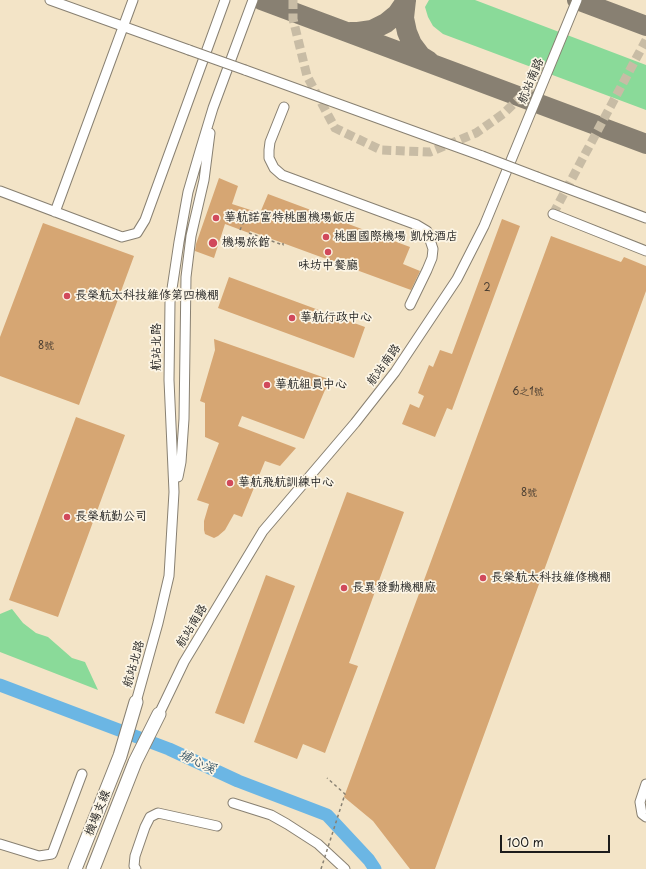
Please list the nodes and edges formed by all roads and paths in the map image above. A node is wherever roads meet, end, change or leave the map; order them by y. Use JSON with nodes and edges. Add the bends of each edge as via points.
{"nodes":[{"id":1,"x":50,"y":0,"type":"edge"},
{"id":2,"x":133,"y":0,"type":"edge"},
{"id":3,"x":225,"y":0,"type":"edge"},
{"id":4,"x":253,"y":0,"type":"edge"},
{"id":5,"x":577,"y":0,"type":"edge"},
{"id":6,"x":124,"y":26,"type":"junction"},
{"id":7,"x":284,"y":107,"type":"dead end"},
{"id":8,"x":213,"y":108,"type":"junction"},
{"id":9,"x":0,"y":191,"type":"edge"},
{"id":10,"x":55,"y":212,"type":"junction"},
{"id":11,"x":553,"y":214,"type":"dead end"},
{"id":12,"x":646,"y":218,"type":"edge"},
{"id":13,"x":244,"y":221,"type":"dead end"},
{"id":14,"x":240,"y":230,"type":"dead end"},
{"id":15,"x":249,"y":233,"type":"dead end"},
{"id":16,"x":283,"y":243,"type":"dead end"},
{"id":17,"x":646,"y":251,"type":"edge"},
{"id":18,"x":410,"y":305,"type":"dead end"},
{"id":19,"x":174,"y":492,"type":"junction"},
{"id":20,"x":136,"y":702,"type":"joint"},
{"id":21,"x":159,"y":714,"type":"joint"},
{"id":22,"x":82,"y":774,"type":"dead end"},
{"id":23,"x":327,"y":778,"type":"dead end"},
{"id":24,"x":646,"y":784,"type":"edge"},
{"id":25,"x":234,"y":803,"type":"dead end"},
{"id":26,"x":118,"y":804,"type":"junction"},
{"id":27,"x":646,"y":817,"type":"edge"},
{"id":28,"x":217,"y":826,"type":"dead end"},
{"id":29,"x":0,"y":844,"type":"edge"},
{"id":30,"x":75,"y":869,"type":"edge"},
{"id":31,"x":93,"y":869,"type":"edge"},
{"id":32,"x":102,"y":869,"type":"edge"},
{"id":33,"x":136,"y":869,"type":"edge"},
{"id":34,"x":321,"y":869,"type":"edge"},
{"id":35,"x":345,"y":869,"type":"edge"}],
"edges":[{"from":1,"to":6,"type":"street"},
{"from":2,"to":6,"type":"street"},
{"from":3,"to":10,"type":"street","via":[[145,220],[137,233],[122,237]]},
{"from":4,"to":8,"type":"street","name":"航站北路"},
{"from":5,"to":21,"type":"street","name":"航站南路","via":[[484,226],[457,279],[395,372],[263,531],[184,662]]},
{"from":6,"to":10,"type":"street"},
{"from":6,"to":12,"type":"street","bridge":true},
{"from":7,"to":18,"type":"street","via":[[269,150],[269,158],[274,168],[282,175],[427,231],[433,249],[432,258]]},
{"from":8,"to":19,"type":"street","via":[[204,180],[191,236],[186,277],[184,419],[181,462]]},
{"from":8,"to":19,"type":"street","name":"航站北路","via":[[188,192],[170,302],[169,380]]},
{"from":9,"to":10,"type":"street"},
{"from":11,"to":17,"type":"street"},
{"from":13,"to":14,"type":"path"},
{"from":15,"to":16,"type":"path"},
{"from":19,"to":20,"type":"street","name":"航站北路","via":[[169,576]]},
{"from":20,"to":30,"type":"highway","name":"機場支線","via":[[120,756]]},
{"from":21,"to":26,"type":"highway","name":"機場支線","via":[[134,762]]},
{"from":22,"to":29,"type":"street","via":[[52,854],[39,856]]},
{"from":23,"to":34,"type":"path","bridge":true,"via":[[345,794]]},
{"from":24,"to":27,"type":"street","via":[[640,802],[642,814]]},
{"from":25,"to":35,"type":"street","via":[[271,815],[287,824],[318,844]]},
{"from":26,"to":31,"type":"highway","name":"機場支線"},
{"from":26,"to":32,"type":"highway"},
{"from":28,"to":33,"type":"street","via":[[158,813],[150,817],[144,827],[135,856]]}]}
